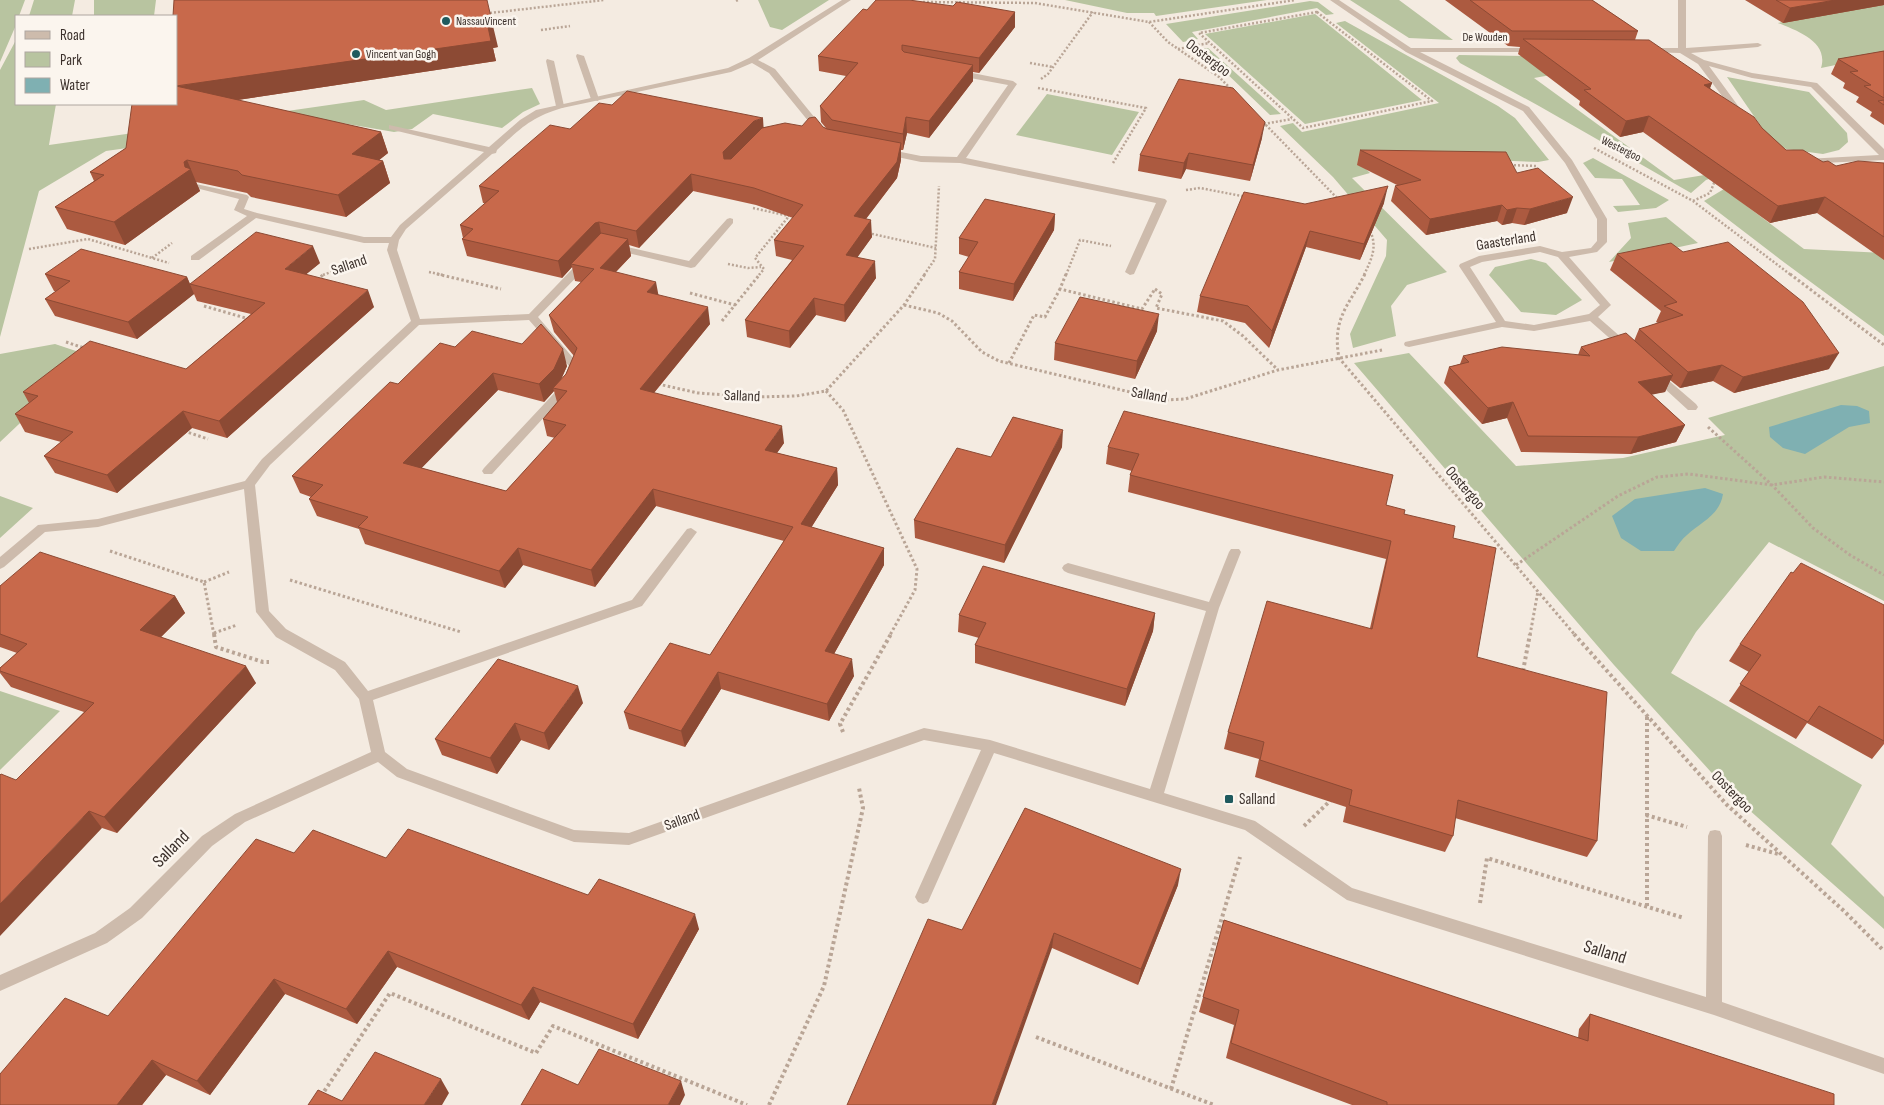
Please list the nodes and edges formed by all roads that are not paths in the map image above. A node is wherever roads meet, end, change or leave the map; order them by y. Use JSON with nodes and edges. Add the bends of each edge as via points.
{"nodes":[{"id":1,"x":846,"y":0,"type":"edge"},
{"id":2,"x":1334,"y":0,"type":"edge"},
{"id":3,"x":1682,"y":0,"type":"edge"},
{"id":4,"x":1758,"y":45,"type":"dead end"},
{"id":5,"x":1409,"y":50,"type":"junction"},
{"id":6,"x":1545,"y":50,"type":"edge"},
{"id":7,"x":1643,"y":50,"type":"edge"},
{"id":8,"x":1682,"y":50,"type":"junction"},
{"id":9,"x":580,"y":56,"type":"dead end"},
{"id":10,"x":752,"y":60,"type":"junction"},
{"id":11,"x":550,"y":61,"type":"dead end"},
{"id":12,"x":1701,"y":62,"type":"junction"},
{"id":13,"x":946,"y":71,"type":"edge"},
{"id":14,"x":595,"y":99,"type":"junction"},
{"id":15,"x":560,"y":106,"type":"junction"},
{"id":16,"x":1747,"y":125,"type":"edge"},
{"id":17,"x":392,"y":127,"type":"dead end"},
{"id":18,"x":829,"y":140,"type":"edge"},
{"id":19,"x":875,"y":150,"type":"edge"},
{"id":20,"x":493,"y":151,"type":"junction"},
{"id":21,"x":1884,"y":156,"type":"edge"},
{"id":22,"x":960,"y":160,"type":"junction"},
{"id":23,"x":1792,"y":162,"type":"edge"},
{"id":24,"x":199,"y":186,"type":"edge"},
{"id":25,"x":254,"y":215,"type":"junction"},
{"id":26,"x":730,"y":220,"type":"dead end"},
{"id":27,"x":393,"y":245,"type":"junction"},
{"id":28,"x":1562,"y":255,"type":"junction"},
{"id":29,"x":195,"y":258,"type":"dead end"},
{"id":30,"x":1130,"y":272,"type":"road end"},
{"id":31,"x":532,"y":317,"type":"junction"},
{"id":32,"x":1592,"y":317,"type":"junction"},
{"id":33,"x":416,"y":322,"type":"junction"},
{"id":34,"x":1502,"y":324,"type":"junction"},
{"id":35,"x":1409,"y":344,"type":"road end"},
{"id":36,"x":1634,"y":355,"type":"edge"},
{"id":37,"x":1649,"y":368,"type":"edge"},
{"id":38,"x":1692,"y":407,"type":"road end"},
{"id":39,"x":488,"y":471,"type":"dead end"},
{"id":40,"x":249,"y":484,"type":"junction"},
{"id":41,"x":691,"y":532,"type":"dead end"},
{"id":42,"x":1235,"y":552,"type":"dead end"},
{"id":43,"x":0,"y":564,"type":"edge"},
{"id":44,"x":1068,"y":568,"type":"dead end"},
{"id":45,"x":1213,"y":608,"type":"junction"},
{"id":46,"x":365,"y":696,"type":"junction"},
{"id":47,"x":990,"y":746,"type":"junction"},
{"id":48,"x":379,"y":755,"type":"junction"},
{"id":49,"x":1155,"y":797,"type":"junction"},
{"id":50,"x":1716,"y":836,"type":"dead end"},
{"id":51,"x":923,"y":897,"type":"dead end"},
{"id":52,"x":0,"y":983,"type":"edge"},
{"id":53,"x":1714,"y":1007,"type":"junction"},
{"id":54,"x":1884,"y":1066,"type":"edge"}],
"edges":[{"from":1,"to":10,"type":"street"},
{"from":2,"to":5,"type":"street"},
{"from":3,"to":8,"type":"street"},
{"from":4,"to":8,"type":"street"},
{"from":5,"to":6,"type":"street","name":"De Wouden"},
{"from":5,"to":28,"type":"street","name":"Gaasterland","via":[[1526,109],[1570,162],[1602,219],[1602,242],[1594,250]]},
{"from":7,"to":8,"type":"street"},
{"from":8,"to":12,"type":"street"},
{"from":9,"to":14,"type":"street"},
{"from":10,"to":14,"type":"street","via":[[730,70]]},
{"from":10,"to":18,"type":"street","via":[[772,71],[815,129]]},
{"from":11,"to":15,"type":"street"},
{"from":12,"to":16,"type":"street"},
{"from":12,"to":21,"type":"street","via":[[1752,75],[1814,85]]},
{"from":13,"to":22,"type":"street","via":[[1013,84]]},
{"from":14,"to":15,"type":"street"},
{"from":15,"to":20,"type":"street","via":[[539,112],[523,122]]},
{"from":17,"to":20,"type":"street"},
{"from":19,"to":22,"type":"street","via":[[920,159]]},
{"from":20,"to":27,"type":"street","via":[[403,228]]},
{"from":21,"to":23,"type":"street"},
{"from":22,"to":30,"type":"street","via":[[1162,201]]},
{"from":24,"to":25,"type":"street","via":[[244,197],[239,210]]},
{"from":25,"to":27,"type":"street","name":"Salland"},
{"from":25,"to":29,"type":"street"},
{"from":26,"to":31,"type":"street","via":[[691,265],[598,248]]},
{"from":27,"to":33,"type":"street"},
{"from":28,"to":32,"type":"street","via":[[1606,305]]},
{"from":28,"to":34,"type":"street","name":"Gaasterland","via":[[1540,249],[1479,258],[1464,266]]},
{"from":31,"to":33,"type":"street"},
{"from":31,"to":39,"type":"street","via":[[575,366],[565,388]]},
{"from":32,"to":34,"type":"street","via":[[1534,328]]},
{"from":32,"to":36,"type":"street"},
{"from":33,"to":40,"type":"street","via":[[266,462]]},
{"from":34,"to":35,"type":"street"},
{"from":37,"to":38,"type":"street"},
{"from":40,"to":43,"type":"street","via":[[98,523],[42,528]]},
{"from":40,"to":46,"type":"street","via":[[263,612],[281,633],[340,666]]},
{"from":41,"to":46,"type":"street","via":[[637,603]]},
{"from":42,"to":45,"type":"street"},
{"from":44,"to":45,"type":"street"},
{"from":45,"to":49,"type":"street"},
{"from":46,"to":48,"type":"street"},
{"from":47,"to":48,"type":"street","name":"Salland","via":[[924,734],[629,840],[574,836],[402,773]]},
{"from":47,"to":49,"type":"street","name":"Salland"},
{"from":47,"to":51,"type":"street"},
{"from":48,"to":52,"type":"street","name":"Salland","via":[[240,818],[207,841],[136,913],[101,938]]},
{"from":49,"to":53,"type":"street","name":"Salland","via":[[1250,825],[1347,892]]},
{"from":50,"to":53,"type":"street"},
{"from":53,"to":54,"type":"street","name":"Salland"}]}
